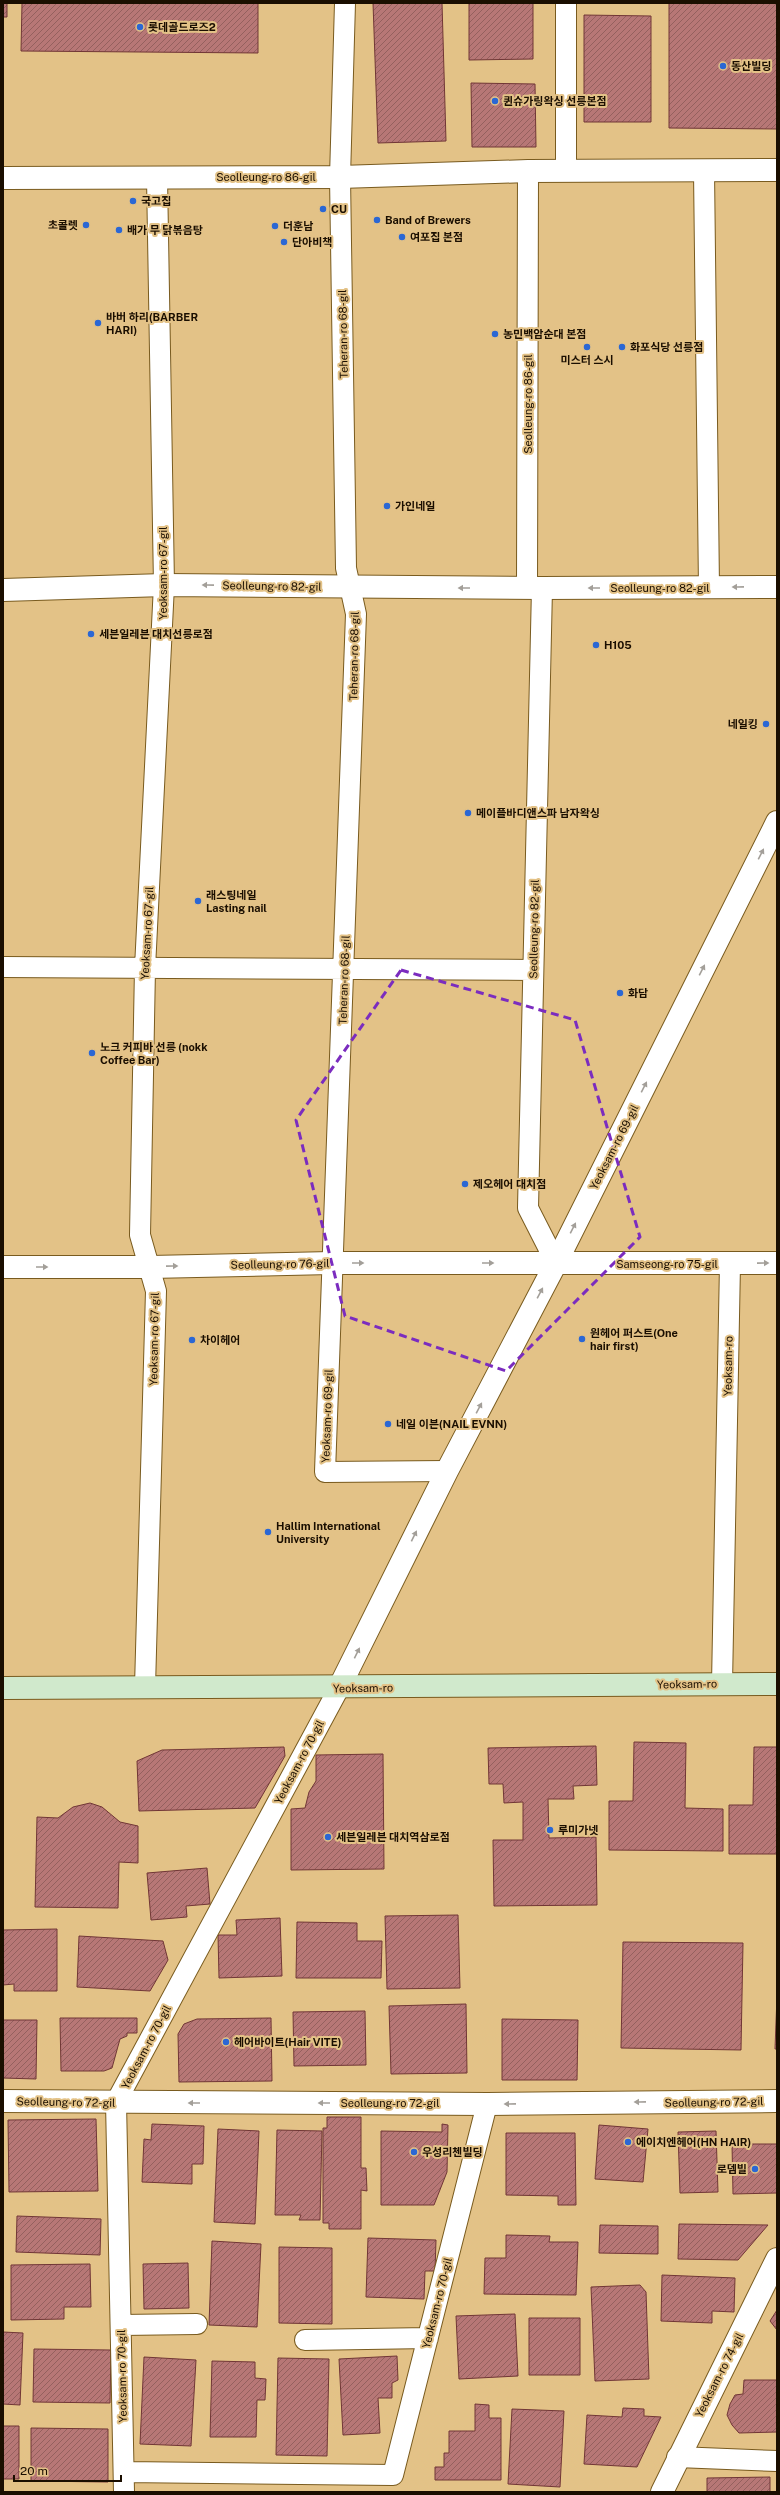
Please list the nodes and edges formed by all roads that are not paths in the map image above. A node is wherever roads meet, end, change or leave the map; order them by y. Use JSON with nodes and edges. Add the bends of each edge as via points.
{"nodes":[{"id":1,"x":345,"y":3,"type":"edge"},
{"id":2,"x":566,"y":3,"type":"edge"},
{"id":3,"x":777,"y":170,"type":"edge"},
{"id":4,"x":528,"y":171,"type":"junction"},
{"id":5,"x":566,"y":171,"type":"junction"},
{"id":6,"x":704,"y":171,"type":"junction"},
{"id":7,"x":157,"y":177,"type":"junction"},
{"id":8,"x":340,"y":177,"type":"junction"},
{"id":9,"x":3,"y":178,"type":"edge"},
{"id":10,"x":164,"y":585,"type":"junction"},
{"id":11,"x":777,"y":586,"type":"edge"},
{"id":12,"x":352,"y":588,"type":"junction"},
{"id":13,"x":535,"y":588,"type":"junction"},
{"id":14,"x":709,"y":588,"type":"junction"},
{"id":15,"x":3,"y":590,"type":"edge"},
{"id":16,"x":777,"y":822,"type":"edge"},
{"id":17,"x":3,"y":968,"type":"edge"},
{"id":18,"x":145,"y":968,"type":"junction"},
{"id":19,"x":345,"y":969,"type":"junction"},
{"id":20,"x":533,"y":970,"type":"junction"},
{"id":21,"x":331,"y":1263,"type":"junction"},
{"id":22,"x":556,"y":1263,"type":"junction"},
{"id":23,"x":777,"y":1263,"type":"edge"},
{"id":24,"x":730,"y":1264,"type":"junction"},
{"id":25,"x":3,"y":1267,"type":"edge"},
{"id":26,"x":150,"y":1267,"type":"junction"},
{"id":27,"x":446,"y":1471,"type":"junction"},
{"id":28,"x":722,"y":1684,"type":"junction"},
{"id":29,"x":777,"y":1684,"type":"edge"},
{"id":30,"x":145,"y":1687,"type":"junction"},
{"id":31,"x":3,"y":1688,"type":"edge"},
{"id":32,"x":339,"y":1688,"type":"junction"},
{"id":33,"x":3,"y":2101,"type":"edge"},
{"id":34,"x":777,"y":2101,"type":"edge"},
{"id":35,"x":116,"y":2102,"type":"junction"},
{"id":36,"x":487,"y":2104,"type":"junction"},
{"id":37,"x":777,"y":2258,"type":"edge"},
{"id":38,"x":121,"y":2324,"type":"junction"},
{"id":39,"x":197,"y":2324,"type":"dead end"},
{"id":40,"x":428,"y":2338,"type":"junction"},
{"id":41,"x":305,"y":2340,"type":"dead end"},
{"id":42,"x":677,"y":2457,"type":"junction"},
{"id":43,"x":777,"y":2461,"type":"edge"},
{"id":44,"x":124,"y":2472,"type":"junction"},
{"id":45,"x":124,"y":2492,"type":"edge"},
{"id":46,"x":662,"y":2492,"type":"edge"}],
"edges":[{"from":1,"to":8,"type":"lane","name":"Teheran-ro 68-gil"},
{"from":2,"to":5,"type":"lane"},
{"from":3,"to":6,"type":"street","name":"Seolleung-ro 86-gil"},
{"from":4,"to":5,"type":"street","name":"Seolleung-ro 86-gil"},
{"from":4,"to":8,"type":"street","name":"Seolleung-ro 86-gil"},
{"from":4,"to":13,"type":"lane","name":"Seolleung-ro 86-gil"},
{"from":5,"to":6,"type":"street","name":"Seolleung-ro 86-gil"},
{"from":6,"to":14,"type":"lane"},
{"from":7,"to":8,"type":"street","name":"Seolleung-ro 86-gil"},
{"from":7,"to":9,"type":"street","name":"Seolleung-ro 86-gil"},
{"from":7,"to":10,"type":"lane","name":"Yeoksam-ro 67-gil"},
{"from":8,"to":12,"type":"lane","name":"Teheran-ro 68-gil","via":[[346,568]]},
{"from":12,"to":10,"type":"street","name":"Seolleung-ro 82-gil","one_way":true},
{"from":10,"to":15,"type":"street","name":"Seolleung-ro 82-gil"},
{"from":10,"to":18,"type":"lane","name":"Yeoksam-ro 67-gil"},
{"from":11,"to":14,"type":"street","name":"Seolleung-ro 82-gil","one_way":true},
{"from":13,"to":12,"type":"street","name":"Seolleung-ro 82-gil","one_way":true},
{"from":12,"to":19,"type":"lane","name":"Teheran-ro 68-gil","via":[[356,614]]},
{"from":14,"to":13,"type":"street","name":"Seolleung-ro 82-gil","one_way":true},
{"from":13,"to":20,"type":"lane","name":"Seolleung-ro 82-gil"},
{"from":22,"to":16,"type":"street","name":"Yeoksam-ro 69-gil","one_way":true},
{"from":17,"to":18,"type":"lane"},
{"from":18,"to":19,"type":"lane"},
{"from":18,"to":26,"type":"lane","name":"Yeoksam-ro 67-gil","via":[[140,1235]]},
{"from":19,"to":20,"type":"lane"},
{"from":19,"to":21,"type":"lane","name":"Teheran-ro 68-gil"},
{"from":20,"to":22,"type":"lane","name":"Seolleung-ro 82-gil","via":[[528,1208]]},
{"from":21,"to":22,"type":"street","name":"Seolleung-ro 76-gil","one_way":true},
{"from":26,"to":21,"type":"street","name":"Seolleung-ro 76-gil","one_way":true},
{"from":21,"to":27,"type":"lane","name":"Yeoksam-ro 69-gil","via":[[325,1472]]},
{"from":22,"to":24,"type":"street","name":"Samseong-ro 75-gil"},
{"from":27,"to":22,"type":"street","name":"Yeoksam-ro 69-gil","one_way":true},
{"from":24,"to":23,"type":"street","name":"Samseong-ro 75-gil","one_way":true},
{"from":24,"to":28,"type":"lane","name":"Yeoksam-ro"},
{"from":25,"to":26,"type":"street","name":"Seolleung-ro 76-gil","one_way":true},
{"from":26,"to":30,"type":"lane","name":"Yeoksam-ro 67-gil","via":[[156,1291]]},
{"from":32,"to":27,"type":"street","name":"Yeoksam-ro 69-gil","one_way":true},
{"from":28,"to":29,"type":"main road","name":"Yeoksam-ro"},
{"from":28,"to":32,"type":"main road","name":"Yeoksam-ro"},
{"from":30,"to":31,"type":"main road","name":"Yeoksam-ro"},
{"from":30,"to":32,"type":"main road","name":"Yeoksam-ro"},
{"from":32,"to":35,"type":"lane","name":"Yeoksam-ro 70-gil"},
{"from":33,"to":35,"type":"street","name":"Seolleung-ro 72-gil"},
{"from":34,"to":36,"type":"street","name":"Seolleung-ro 72-gil","one_way":true},
{"from":36,"to":35,"type":"street","name":"Seolleung-ro 72-gil","one_way":true},
{"from":35,"to":38,"type":"lane","name":"Yeoksam-ro 70-gil"},
{"from":36,"to":40,"type":"lane","name":"Yeoksam-ro 70-gil"},
{"from":37,"to":42,"type":"street","name":"Yeoksam-ro 74-gil"},
{"from":38,"to":39,"type":"lane"},
{"from":38,"to":44,"type":"lane","name":"Yeoksam-ro 70-gil"},
{"from":40,"to":41,"type":"lane"},
{"from":40,"to":44,"type":"lane","name":"Yeoksam-ro 70-gil","via":[[393,2475]]},
{"from":42,"to":43,"type":"lane"},
{"from":42,"to":46,"type":"street","name":"Yeoksam-ro 74-gil"},
{"from":44,"to":45,"type":"lane","name":"Yeoksam-ro 70-gil"}]}
